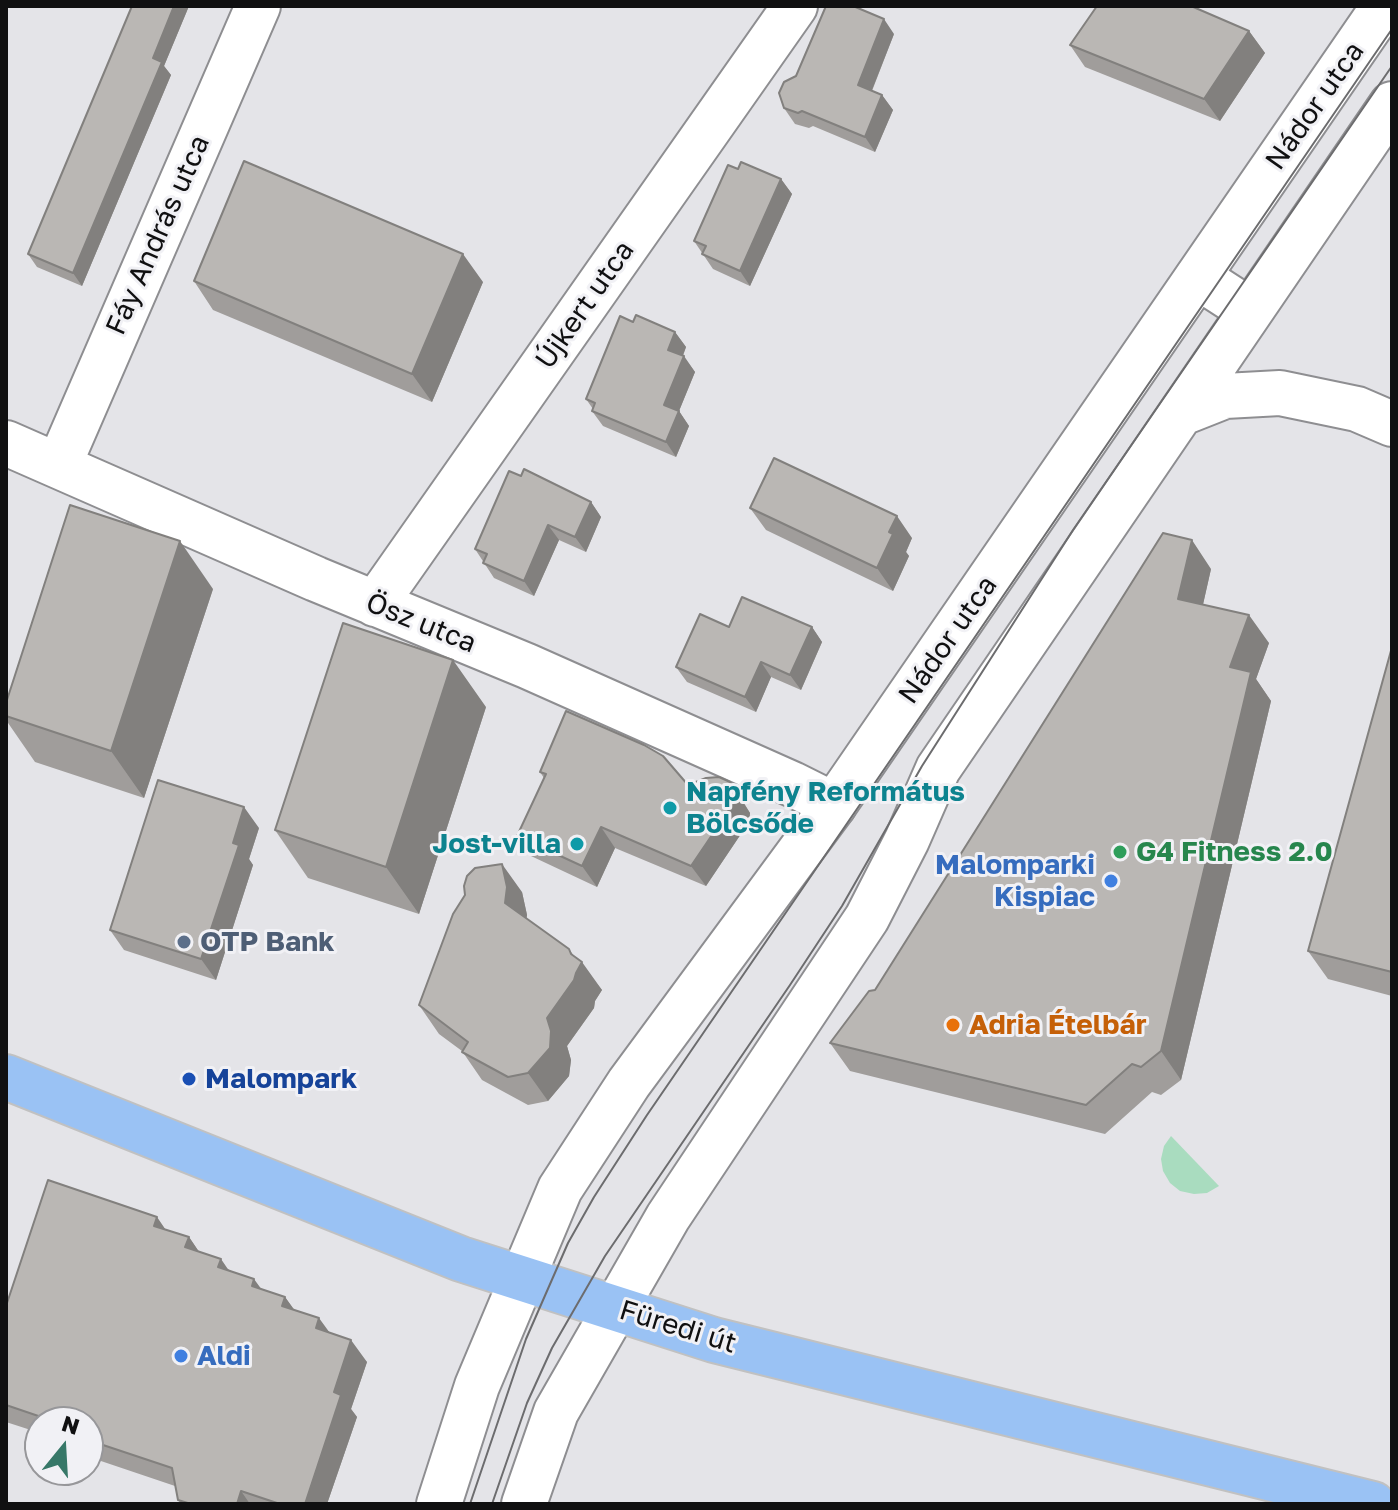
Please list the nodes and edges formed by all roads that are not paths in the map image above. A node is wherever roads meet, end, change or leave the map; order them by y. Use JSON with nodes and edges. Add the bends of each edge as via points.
{"nodes":[{"id":1,"x":258,"y":6,"type":"edge"},
{"id":2,"x":795,"y":6,"type":"edge"},
{"id":3,"x":1384,"y":6,"type":"edge"},
{"id":4,"x":1392,"y":104,"type":"edge"},
{"id":5,"x":1198,"y":277,"type":"junction"},
{"id":6,"x":1249,"y":310,"type":"junction"},
{"id":7,"x":1182,"y":413,"type":"junction"},
{"id":8,"x":1392,"y":424,"type":"edge"},
{"id":9,"x":6,"y":443,"type":"edge"},
{"id":10,"x":59,"y":465,"type":"junction"},
{"id":11,"x":375,"y":604,"type":"junction"},
{"id":12,"x":834,"y":805,"type":"junction"},
{"id":13,"x":6,"y":1077,"type":"edge"},
{"id":14,"x":522,"y":1279,"type":"junction"},
{"id":15,"x":615,"y":1308,"type":"junction"},
{"id":16,"x":439,"y":1504,"type":"edge"},
{"id":17,"x":524,"y":1504,"type":"edge"},
{"id":18,"x":1373,"y":1504,"type":"edge"}],
"edges":[{"from":1,"to":10,"type":"street","name":"Fáy András utca"},
{"from":2,"to":11,"type":"street","name":"Újkert utca"},
{"from":3,"to":5,"type":"street","name":"Nádor utca"},
{"from":4,"to":6,"type":"street"},
{"from":5,"to":6,"type":"street"},
{"from":5,"to":12,"type":"street","name":"Nádor utca"},
{"from":6,"to":7,"type":"street"},
{"from":7,"to":8,"type":"street","via":[[1225,396],[1280,393],[1357,409]]},
{"from":7,"to":15,"type":"street","via":[[938,769],[867,918],[668,1217]]},
{"from":9,"to":10,"type":"street","name":"Ösz utca"},
{"from":10,"to":11,"type":"street","name":"Ösz utca"},
{"from":11,"to":12,"type":"street","name":"Ösz utca","via":[[527,666]]},
{"from":12,"to":14,"type":"street","name":"Nádor utca","via":[[629,1083],[560,1189]]},
{"from":13,"to":14,"type":"main road","name":"Füredi út"},
{"from":14,"to":15,"type":"main road","name":"Füredi út"},
{"from":14,"to":16,"type":"street","name":"Nádor utca","via":[[477,1386]]},
{"from":15,"to":17,"type":"street","via":[[556,1412]]},
{"from":15,"to":18,"type":"main road","name":"Füredi út","via":[[714,1340]]}]}
